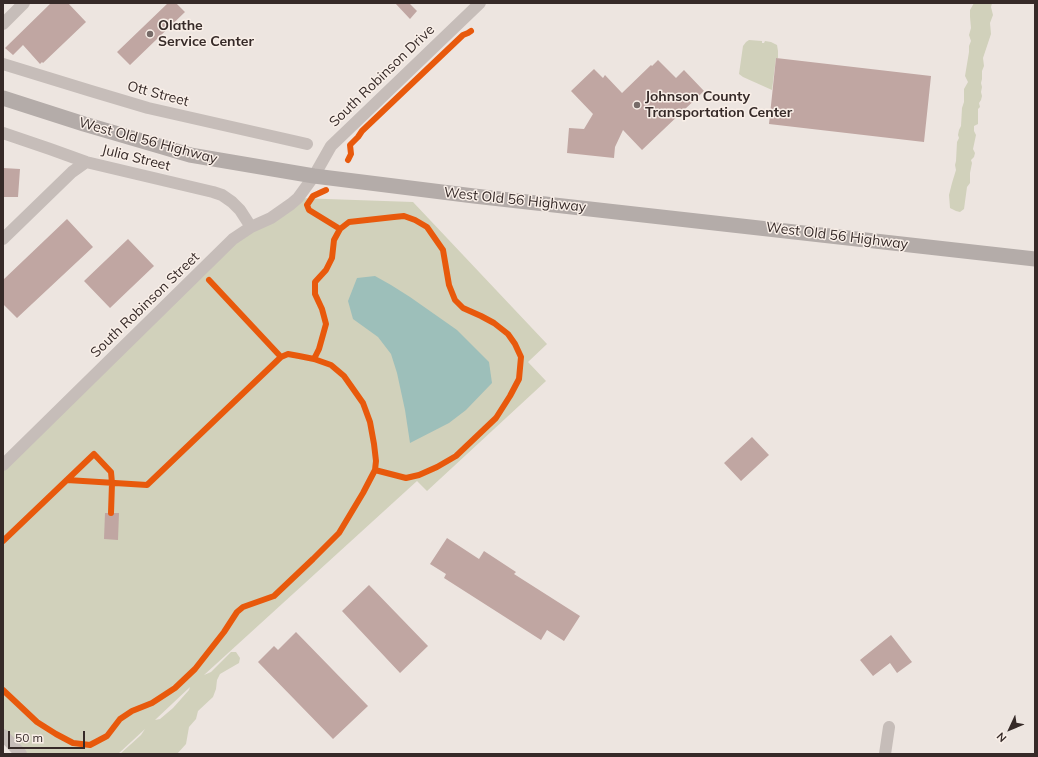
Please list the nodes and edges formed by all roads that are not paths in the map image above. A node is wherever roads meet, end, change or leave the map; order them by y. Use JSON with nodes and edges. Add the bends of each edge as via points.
{"nodes":[{"id":1,"x":24,"y":3,"type":"edge"},
{"id":2,"x":480,"y":3,"type":"edge"},
{"id":3,"x":3,"y":24,"type":"edge"},
{"id":4,"x":3,"y":64,"type":"edge"},
{"id":5,"x":3,"y":98,"type":"edge"},
{"id":6,"x":3,"y":134,"type":"edge"},
{"id":7,"x":307,"y":144,"type":"dead end"},
{"id":8,"x":86,"y":162,"type":"junction"},
{"id":9,"x":314,"y":176,"type":"junction"},
{"id":10,"x":251,"y":227,"type":"junction"},
{"id":11,"x":3,"y":239,"type":"edge"},
{"id":12,"x":1035,"y":259,"type":"edge"},
{"id":13,"x":3,"y":465,"type":"edge"},
{"id":14,"x":889,"y":727,"type":"dead end"},
{"id":15,"x":3,"y":735,"type":"edge"},
{"id":16,"x":21,"y":754,"type":"edge"},
{"id":17,"x":885,"y":754,"type":"edge"}],
"edges":[{"from":1,"to":3,"type":"street"},
{"from":2,"to":9,"type":"street","name":"South Robinson Drive","via":[[331,146]]},
{"from":4,"to":7,"type":"street","name":"Ott Street","via":[[148,108]]},
{"from":5,"to":9,"type":"main road","name":"West Old 56 Highway","via":[[190,155]]},
{"from":6,"to":8,"type":"street","name":"Julia Street"},
{"from":8,"to":10,"type":"street","name":"Julia Street","via":[[222,195],[240,210]]},
{"from":8,"to":11,"type":"street","via":[[72,172]]},
{"from":9,"to":10,"type":"street","name":"South Robinson Street","via":[[291,204],[271,218]]},
{"from":9,"to":12,"type":"main road","name":"West Old 56 Highway"},
{"from":10,"to":13,"type":"street","name":"South Robinson Street","via":[[233,239]]},
{"from":14,"to":17,"type":"street"},
{"from":15,"to":16,"type":"street"}]}
